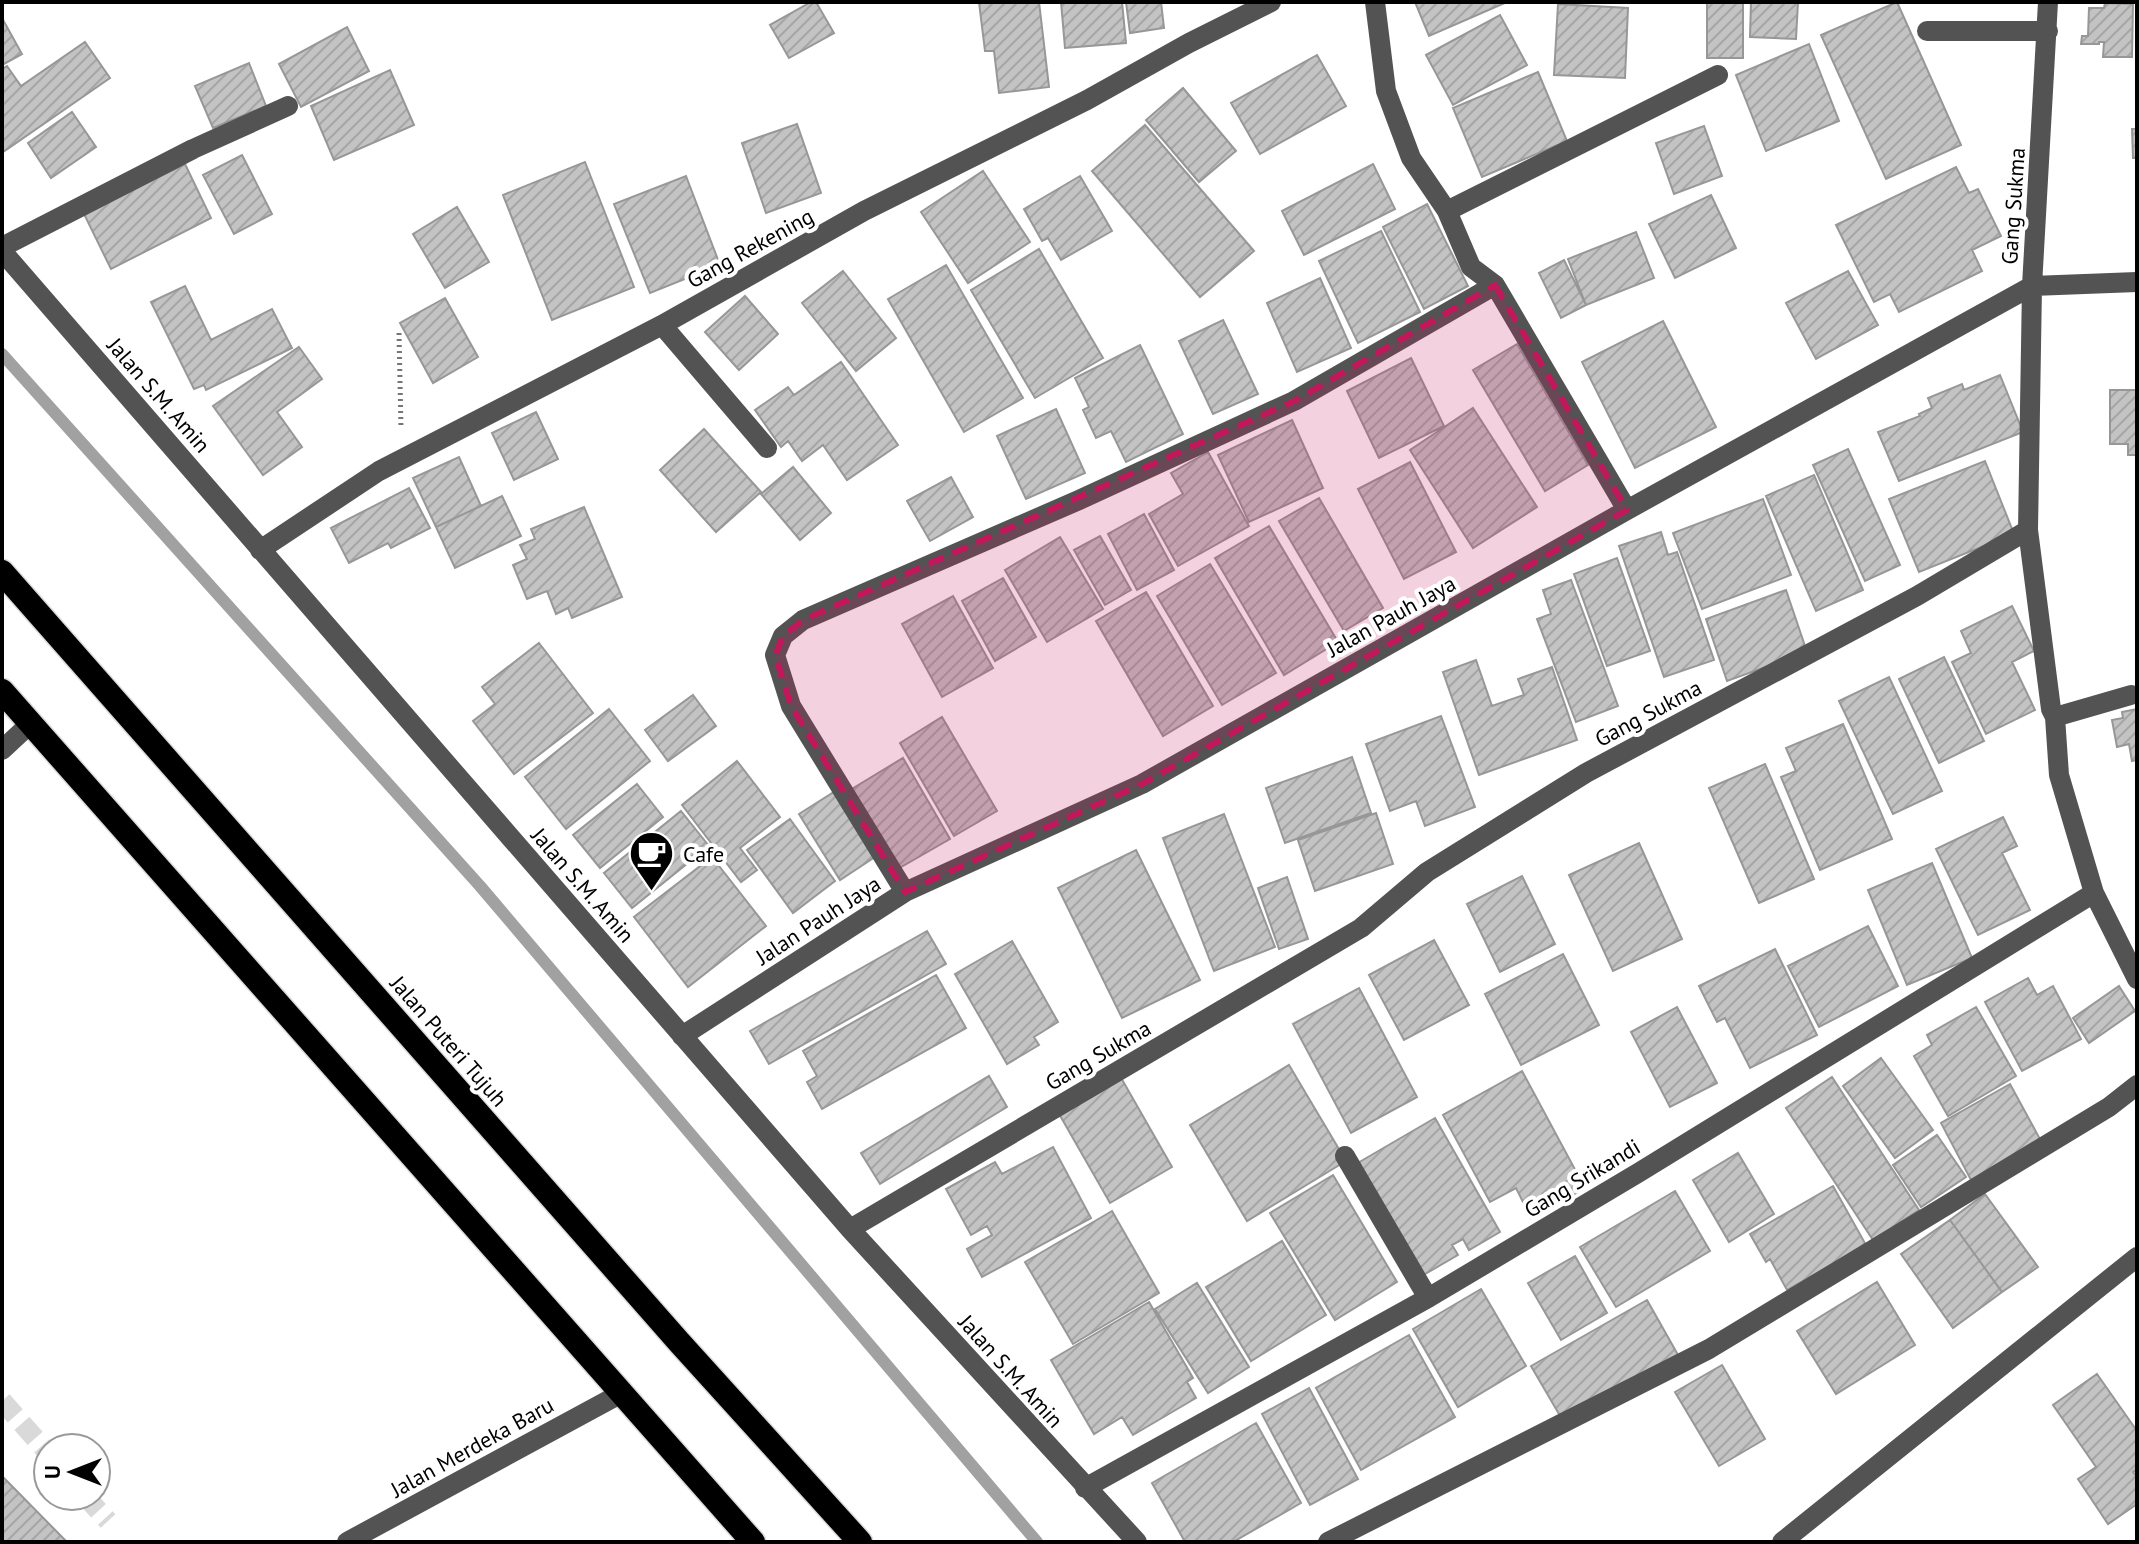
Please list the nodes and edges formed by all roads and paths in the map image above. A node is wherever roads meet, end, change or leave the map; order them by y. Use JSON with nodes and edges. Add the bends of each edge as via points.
{"nodes":[{"id":1,"x":1271,"y":2,"type":"edge"},
{"id":2,"x":1375,"y":2,"type":"edge"},
{"id":3,"x":2048,"y":2,"type":"edge"},
{"id":4,"x":1927,"y":31,"type":"dead end"},
{"id":5,"x":2048,"y":31,"type":"junction"},
{"id":6,"x":1718,"y":75,"type":"dead end"},
{"id":7,"x":288,"y":106,"type":"dead end"},
{"id":8,"x":1447,"y":211,"type":"junction"},
{"id":9,"x":2,"y":249,"type":"edge"},
{"id":10,"x":2137,"y":282,"type":"edge"},
{"id":11,"x":1495,"y":285,"type":"junction"},
{"id":12,"x":2032,"y":286,"type":"junction"},
{"id":13,"x":662,"y":325,"type":"junction"},
{"id":14,"x":399,"y":333,"type":"dead end"},
{"id":15,"x":767,"y":448,"type":"dead end"},
{"id":16,"x":379,"y":471,"type":"junction"},
{"id":17,"x":1627,"y":510,"type":"junction"},
{"id":18,"x":2028,"y":530,"type":"junction"},
{"id":19,"x":260,"y":550,"type":"junction"},
{"id":20,"x":2,"y":572,"type":"edge"},
{"id":21,"x":2,"y":691,"type":"edge"},
{"id":22,"x":2131,"y":695,"type":"dead end"},
{"id":23,"x":2055,"y":717,"type":"junction"},
{"id":24,"x":31,"y":723,"type":"junction"},
{"id":25,"x":2,"y":750,"type":"edge"},
{"id":26,"x":905,"y":892,"type":"junction"},
{"id":27,"x":2094,"y":893,"type":"junction"},
{"id":28,"x":2137,"y":979,"type":"edge"},
{"id":29,"x":682,"y":1036,"type":"junction"},
{"id":30,"x":2137,"y":1085,"type":"edge"},
{"id":31,"x":1345,"y":1156,"type":"dead end"},
{"id":32,"x":850,"y":1229,"type":"junction"},
{"id":33,"x":2137,"y":1257,"type":"edge"},
{"id":34,"x":1428,"y":1298,"type":"junction"},
{"id":35,"x":620,"y":1394,"type":"junction"},
{"id":36,"x":1085,"y":1488,"type":"junction"},
{"id":37,"x":347,"y":1542,"type":"edge"},
{"id":38,"x":753,"y":1542,"type":"edge"},
{"id":39,"x":860,"y":1542,"type":"edge"},
{"id":40,"x":1137,"y":1542,"type":"edge"},
{"id":41,"x":1328,"y":1542,"type":"edge"},
{"id":42,"x":1782,"y":1542,"type":"edge"}],
"edges":[{"from":1,"to":13,"type":"street","name":"Gang Rekening","via":[[864,211]]},
{"from":2,"to":8,"type":"street","via":[[1386,91],[1411,158]]},
{"from":3,"to":5,"type":"street","name":"Gang Sukma"},
{"from":4,"to":5,"type":"street"},
{"from":5,"to":12,"type":"street","name":"Gang Sukma"},
{"from":6,"to":8,"type":"street"},
{"from":7,"to":9,"type":"street","via":[[193,149]]},
{"from":8,"to":11,"type":"street","via":[[1471,267]]},
{"from":9,"to":19,"type":"street","name":"Jalan S.M. Amin"},
{"from":10,"to":12,"type":"street","name":"Jalan Pauh Jaya"},
{"from":11,"to":17,"type":"street"},
{"from":11,"to":26,"type":"street","via":[[1294,401],[803,620],[783,636],[775,655],[791,706]]},
{"from":12,"to":17,"type":"street","name":"Jalan Pauh Jaya"},
{"from":12,"to":18,"type":"street","name":"Gang Sukma"},
{"from":13,"to":15,"type":"street"},
{"from":13,"to":16,"type":"street","name":"Gang Rekening"},
{"from":14,"to":16,"type":"path","via":[[402,427]]},
{"from":16,"to":19,"type":"street","name":"Gang Rekening"},
{"from":17,"to":26,"type":"street","name":"Jalan Pauh Jaya","via":[[1142,784]]},
{"from":18,"to":23,"type":"street"},
{"from":18,"to":32,"type":"street","name":"Gang Sukma","via":[[1917,596],[1586,773],[1427,872],[1361,928]]},
{"from":19,"to":29,"type":"street","name":"Jalan S.M. Amin"},
{"from":20,"to":39,"type":"highway","name":"Jalan Puteri Tujuh"},
{"from":21,"to":24,"type":"highway"},
{"from":22,"to":23,"type":"street"},
{"from":23,"to":27,"type":"street","via":[[2059,775]]},
{"from":24,"to":25,"type":"street"},
{"from":24,"to":35,"type":"highway"},
{"from":26,"to":29,"type":"street","name":"Jalan Pauh Jaya"},
{"from":27,"to":28,"type":"street"},
{"from":27,"to":34,"type":"street","name":"Gang Srikandi"},
{"from":29,"to":32,"type":"street","name":"Jalan S.M. Amin"},
{"from":30,"to":41,"type":"street","via":[[2109,1107],[1709,1349]]},
{"from":31,"to":34,"type":"street"},
{"from":32,"to":36,"type":"street","name":"Jalan S.M. Amin"},
{"from":33,"to":42,"type":"street"},
{"from":34,"to":36,"type":"street","name":"Gang Srikandi"},
{"from":35,"to":37,"type":"street","name":"Jalan Merdeka Baru"},
{"from":35,"to":38,"type":"highway"},
{"from":36,"to":40,"type":"street","name":"Jalan S.M. Amin"}]}
